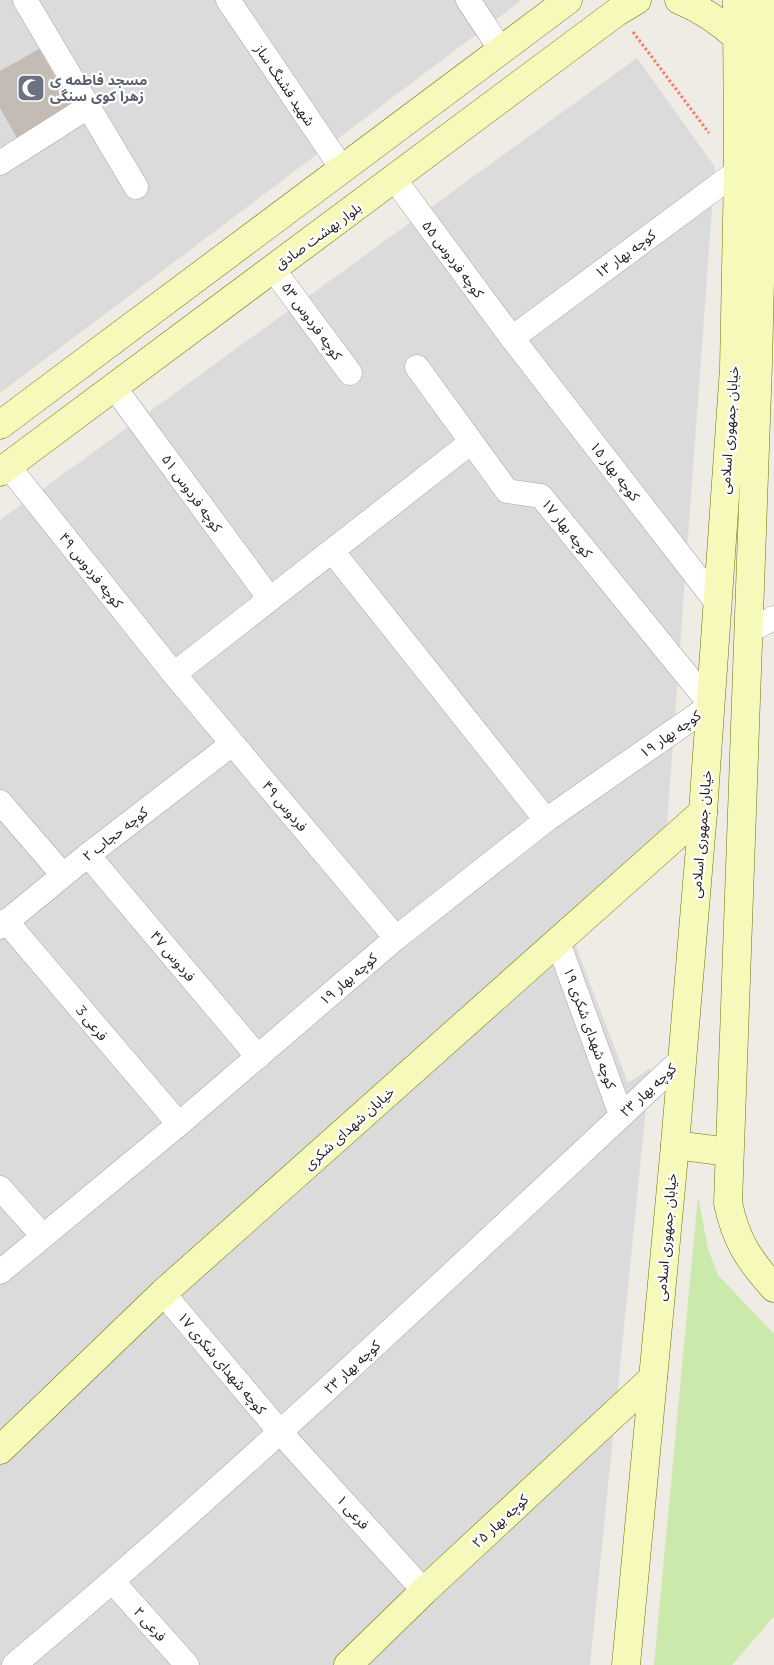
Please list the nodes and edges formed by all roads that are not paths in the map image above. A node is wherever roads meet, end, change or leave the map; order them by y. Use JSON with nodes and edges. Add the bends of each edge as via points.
{"nodes":[{"id":1,"x":24,"y":0,"type":"edge"},
{"id":2,"x":228,"y":0,"type":"edge"},
{"id":3,"x":468,"y":0,"type":"edge"},
{"id":4,"x":568,"y":0,"type":"edge"},
{"id":5,"x":679,"y":0,"type":"edge"},
{"id":6,"x":737,"y":0,"type":"edge"},
{"id":7,"x":760,"y":0,"type":"edge"},
{"id":8,"x":627,"y":6,"type":"edge"},
{"id":9,"x":738,"y":38,"type":"junction"},
{"id":10,"x":501,"y":50,"type":"junction"},
{"id":11,"x":88,"y":107,"type":"junction"},
{"id":12,"x":0,"y":163,"type":"edge"},
{"id":13,"x":343,"y":170,"type":"junction"},
{"id":14,"x":738,"y":171,"type":"junction"},
{"id":15,"x":395,"y":180,"type":"junction"},
{"id":16,"x":136,"y":187,"type":"dead end"},
{"id":17,"x":273,"y":269,"type":"junction"},
{"id":18,"x":512,"y":338,"type":"junction"},
{"id":19,"x":417,"y":367,"type":"dead end"},
{"id":20,"x":350,"y":373,"type":"dead end"},
{"id":21,"x":114,"y":387,"type":"junction"},
{"id":22,"x":0,"y":425,"type":"edge"},
{"id":23,"x":470,"y":443,"type":"junction"},
{"id":24,"x":4,"y":469,"type":"edge"},
{"id":25,"x":333,"y":552,"type":"junction"},
{"id":26,"x":270,"y":599,"type":"junction"},
{"id":27,"x":718,"y":604,"type":"junction"},
{"id":28,"x":774,"y":618,"type":"edge"},
{"id":29,"x":746,"y":632,"type":"junction"},
{"id":30,"x":174,"y":674,"type":"junction"},
{"id":31,"x":711,"y":706,"type":"junction"},
{"id":32,"x":232,"y":744,"type":"junction"},
{"id":33,"x":0,"y":802,"type":"edge"},
{"id":34,"x":703,"y":812,"type":"junction"},
{"id":35,"x":546,"y":820,"type":"junction"},
{"id":36,"x":88,"y":855,"type":"junction"},
{"id":37,"x":63,"y":875,"type":"junction"},
{"id":38,"x":3,"y":924,"type":"edge"},
{"id":39,"x":396,"y":938,"type":"junction"},
{"id":40,"x":558,"y":942,"type":"junction"},
{"id":41,"x":258,"y":1057,"type":"junction"},
{"id":42,"x":682,"y":1059,"type":"junction"},
{"id":43,"x":622,"y":1115,"type":"junction"},
{"id":44,"x":179,"y":1124,"type":"junction"},
{"id":45,"x":675,"y":1146,"type":"junction"},
{"id":46,"x":729,"y":1152,"type":"junction"},
{"id":47,"x":0,"y":1188,"type":"edge"},
{"id":48,"x":43,"y":1236,"type":"junction"},
{"id":49,"x":0,"y":1272,"type":"edge"},
{"id":50,"x":774,"y":1288,"type":"edge"},
{"id":51,"x":163,"y":1293,"type":"junction"},
{"id":52,"x":653,"y":1378,"type":"junction"},
{"id":53,"x":281,"y":1433,"type":"junction"},
{"id":54,"x":0,"y":1450,"type":"edge"},
{"id":55,"x":113,"y":1582,"type":"junction"},
{"id":56,"x":424,"y":1591,"type":"junction"},
{"id":57,"x":14,"y":1665,"type":"edge"},
{"id":58,"x":187,"y":1665,"type":"edge"},
{"id":59,"x":348,"y":1665,"type":"edge"},
{"id":60,"x":626,"y":1665,"type":"edge"}],
"edges":[{"from":1,"to":11,"type":"street"},
{"from":2,"to":13,"type":"street","name":"شهید فشنگ ساز"},
{"from":3,"to":10,"type":"street"},
{"from":4,"to":10,"type":"street"},
{"from":5,"to":9,"type":"street","via":[[698,7]]},
{"from":6,"to":9,"type":"street","name":"خیابان جمهوری اسلامی"},
{"from":7,"to":29,"type":"street","name":"خیابان جمهوری اسلامی","via":[[763,158]]},
{"from":8,"to":15,"type":"street","name":"بلوار بهشت صادق"},
{"from":9,"to":14,"type":"street","name":"خیابان جمهوری اسلامی"},
{"from":10,"to":13,"type":"street"},
{"from":11,"to":12,"type":"street"},
{"from":11,"to":16,"type":"street"},
{"from":13,"to":22,"type":"street"},
{"from":14,"to":18,"type":"street","name":"کوچه بهار ۱۳"},
{"from":14,"to":27,"type":"street","name":"خیابان جمهوری اسلامی","via":[[734,368]]},
{"from":15,"to":17,"type":"street","name":"بلوار بهشت صادق"},
{"from":15,"to":18,"type":"street","name":"کوچه فردوس ۵۵"},
{"from":17,"to":20,"type":"street","name":"کوچه فردوس ۵۳"},
{"from":17,"to":21,"type":"street","name":"بلوار بهشت صادق"},
{"from":18,"to":27,"type":"street","name":"کوچه بهار ۱۵"},
{"from":19,"to":23,"type":"street","name":"کوچه بهار ۱۷"},
{"from":21,"to":24,"type":"street","name":"بلوار بهشت صادق"},
{"from":21,"to":26,"type":"street","name":"کوچه فردوس ۵۱"},
{"from":23,"to":25,"type":"street"},
{"from":23,"to":31,"type":"street","name":"کوچه بهار ۱۷","via":[[507,491],[541,496]]},
{"from":24,"to":30,"type":"street","name":"کوچه فردوس ۴۹"},
{"from":25,"to":26,"type":"street"},
{"from":25,"to":35,"type":"street"},
{"from":26,"to":30,"type":"street"},
{"from":27,"to":31,"type":"street","name":"خیابان جمهوری اسلامی"},
{"from":28,"to":29,"type":"street"},
{"from":29,"to":46,"type":"street","name":"خیابان جمهوری اسلامی"},
{"from":30,"to":32,"type":"street","name":"فردوس ۴۹"},
{"from":31,"to":34,"type":"street","name":"خیابان جمهوری اسلامی"},
{"from":31,"to":35,"type":"street","name":"کوچه بهار ۱۹"},
{"from":32,"to":36,"type":"street","name":"کوچه حجاب ۲"},
{"from":32,"to":39,"type":"street","name":"فردوس ۴۹"},
{"from":33,"to":37,"type":"street"},
{"from":34,"to":40,"type":"street","name":"خیابان شهدای شکری"},
{"from":34,"to":42,"type":"street","name":"خیابان جمهوری اسلامی"},
{"from":35,"to":39,"type":"street","name":"کوچه بهار ۱۹"},
{"from":36,"to":37,"type":"street","name":"کوچه حجاب ۲"},
{"from":36,"to":41,"type":"street","name":"فردوس ۴۷"},
{"from":37,"to":38,"type":"street","name":"کوچه حجاب ۲"},
{"from":38,"to":44,"type":"street","name":"فرعی 3"},
{"from":39,"to":41,"type":"street","name":"کوچه بهار ۱۹"},
{"from":40,"to":43,"type":"street","name":"کوچه شهدای شکری ۱۹"},
{"from":40,"to":51,"type":"street","name":"خیابان شهدای شکری"},
{"from":41,"to":44,"type":"street","name":"کوچه بهار ۱۹"},
{"from":42,"to":43,"type":"street","name":"کوچه بهار ۲۳"},
{"from":42,"to":45,"type":"street","name":"خیابان جمهوری اسلامی"},
{"from":43,"to":53,"type":"street","name":"کوچه بهار ۲۳"},
{"from":44,"to":48,"type":"street","name":"کوچه بهار ۱۹"},
{"from":45,"to":46,"type":"street"},
{"from":45,"to":52,"type":"street","name":"خیابان جمهوری اسلامی"},
{"from":46,"to":50,"type":"street","name":"خیابان جمهوری اسلامی","via":[[728,1203],[732,1224],[751,1263]]},
{"from":47,"to":48,"type":"street"},
{"from":48,"to":49,"type":"street","name":"کوچه بهار ۱۹"},
{"from":51,"to":53,"type":"street","name":"کوچه شهدای شکری ۱۷"},
{"from":51,"to":54,"type":"street","name":"خیابان شهدای شکری"},
{"from":52,"to":56,"type":"street","name":"کوچه بهار ۲۵"},
{"from":52,"to":60,"type":"street","name":"خیابان جمهوری اسلامی"},
{"from":53,"to":55,"type":"street","name":"کوچه بهار ۲۳"},
{"from":53,"to":56,"type":"street","name":"فرعی ۱"},
{"from":55,"to":57,"type":"street","name":"کوچه بهار ۲۳"},
{"from":55,"to":58,"type":"street","name":"فرعی ۲"},
{"from":56,"to":59,"type":"street","name":"کوچه بهار ۲۵"}]}
